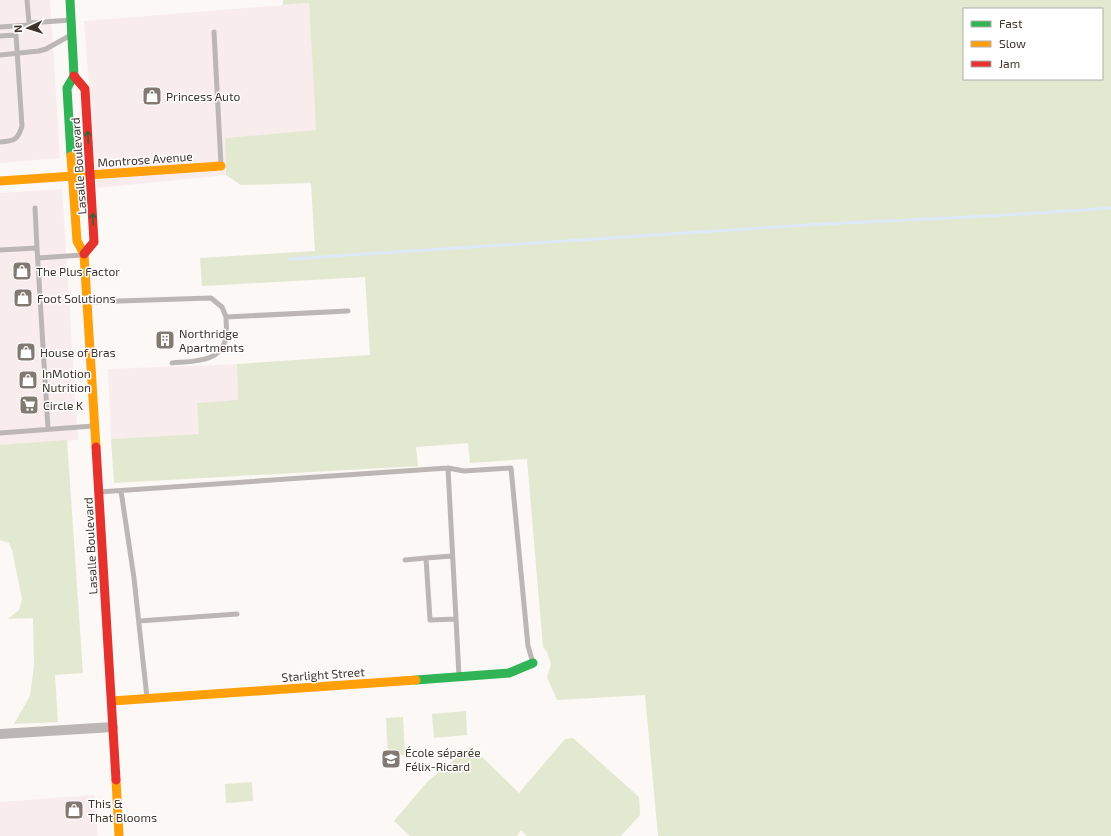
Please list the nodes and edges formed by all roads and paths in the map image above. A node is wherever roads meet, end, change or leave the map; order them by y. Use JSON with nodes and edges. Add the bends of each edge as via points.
{"nodes":[{"id":1,"x":27,"y":0,"type":"edge"},
{"id":2,"x":70,"y":0,"type":"edge"},
{"id":3,"x":71,"y":20,"type":"junction"},
{"id":4,"x":29,"y":23,"type":"junction"},
{"id":5,"x":0,"y":27,"type":"edge"},
{"id":6,"x":214,"y":32,"type":"dead end"},
{"id":7,"x":72,"y":34,"type":"junction"},
{"id":8,"x":0,"y":36,"type":"edge"},
{"id":9,"x":17,"y":53,"type":"junction"},
{"id":10,"x":0,"y":55,"type":"edge"},
{"id":11,"x":74,"y":76,"type":"junction"},
{"id":12,"x":0,"y":142,"type":"edge"},
{"id":13,"x":221,"y":166,"type":"joint"},
{"id":14,"x":91,"y":175,"type":"junction"},
{"id":15,"x":72,"y":177,"type":"junction"},
{"id":16,"x":0,"y":181,"type":"edge"},
{"id":17,"x":35,"y":208,"type":"dead end"},
{"id":18,"x":37,"y":248,"type":"junction"},
{"id":19,"x":0,"y":250,"type":"edge"},
{"id":20,"x":84,"y":254,"type":"junction"},
{"id":21,"x":38,"y":258,"type":"junction"},
{"id":22,"x":88,"y":302,"type":"junction"},
{"id":23,"x":348,"y":312,"type":"dead end"},
{"id":24,"x":226,"y":317,"type":"junction"},
{"id":25,"x":172,"y":363,"type":"dead end"},
{"id":26,"x":95,"y":426,"type":"junction"},
{"id":27,"x":48,"y":430,"type":"junction"},
{"id":28,"x":0,"y":433,"type":"edge"},
{"id":29,"x":448,"y":468,"type":"junction"},
{"id":30,"x":121,"y":491,"type":"junction"},
{"id":31,"x":99,"y":492,"type":"junction"},
{"id":32,"x":452,"y":556,"type":"junction"},
{"id":33,"x":426,"y":558,"type":"junction"},
{"id":34,"x":404,"y":560,"type":"dead end"},
{"id":35,"x":237,"y":614,"type":"dead end"},
{"id":36,"x":456,"y":619,"type":"junction"},
{"id":37,"x":139,"y":621,"type":"junction"},
{"id":38,"x":534,"y":663,"type":"joint"},
{"id":39,"x":459,"y":677,"type":"junction"},
{"id":40,"x":147,"y":698,"type":"junction"},
{"id":41,"x":112,"y":701,"type":"junction"},
{"id":42,"x":113,"y":727,"type":"junction"},
{"id":43,"x":0,"y":734,"type":"edge"},
{"id":44,"x":119,"y":836,"type":"edge"}],
"edges":[{"from":1,"to":4,"type":"lane"},
{"from":2,"to":3,"type":"main road","name":"Lasalle Boulevard"},
{"from":3,"to":4,"type":"lane"},
{"from":3,"to":7,"type":"main road","name":"Lasalle Boulevard"},
{"from":4,"to":5,"type":"lane"},
{"from":6,"to":13,"type":"lane"},
{"from":7,"to":9,"type":"lane","via":[[46,49]]},
{"from":7,"to":11,"type":"main road","name":"Lasalle Boulevard"},
{"from":8,"to":9,"type":"lane","via":[[16,35]]},
{"from":9,"to":10,"type":"lane"},
{"from":9,"to":12,"type":"lane","via":[[22,126],[15,140]]},
{"from":14,"to":11,"type":"main road","name":"Lasalle Boulevard","one_way":true,"via":[[85,89]]},
{"from":11,"to":15,"type":"main road","name":"Lasalle Boulevard","via":[[67,88]]},
{"from":13,"to":14,"type":"main road","name":"Montrose Avenue"},
{"from":14,"to":15,"type":"main road","name":"Montrose Avenue"},
{"from":20,"to":14,"type":"main road","name":"Lasalle Boulevard","one_way":true,"via":[[94,242]]},
{"from":15,"to":16,"type":"main road","name":"Montrose Avenue"},
{"from":15,"to":20,"type":"main road","name":"Lasalle Boulevard","via":[[77,241]]},
{"from":17,"to":18,"type":"lane"},
{"from":18,"to":19,"type":"lane"},
{"from":18,"to":21,"type":"lane"},
{"from":20,"to":21,"type":"lane"},
{"from":20,"to":22,"type":"main road","name":"Lasalle Boulevard"},
{"from":21,"to":27,"type":"lane"},
{"from":22,"to":24,"type":"lane","via":[[211,298],[222,307]]},
{"from":22,"to":26,"type":"main road","name":"Lasalle Boulevard"},
{"from":23,"to":24,"type":"lane"},
{"from":24,"to":25,"type":"lane","via":[[226,336],[222,350],[215,356]]},
{"from":26,"to":27,"type":"lane"},
{"from":26,"to":31,"type":"main road","name":"Lasalle Boulevard"},
{"from":27,"to":28,"type":"lane"},
{"from":29,"to":30,"type":"lane"},
{"from":29,"to":32,"type":"lane"},
{"from":29,"to":38,"type":"lane","via":[[464,471],[511,468],[528,646]]},
{"from":30,"to":31,"type":"lane"},
{"from":30,"to":37,"type":"lane"},
{"from":31,"to":41,"type":"main road","name":"Lasalle Boulevard"},
{"from":32,"to":33,"type":"lane"},
{"from":32,"to":36,"type":"lane"},
{"from":33,"to":34,"type":"lane"},
{"from":33,"to":36,"type":"lane","via":[[430,620]]},
{"from":35,"to":37,"type":"lane"},
{"from":36,"to":39,"type":"lane"},
{"from":37,"to":40,"type":"lane"},
{"from":38,"to":39,"type":"main road","name":"Starlight Street","via":[[509,674]]},
{"from":39,"to":40,"type":"main road","name":"Starlight Street"},
{"from":40,"to":41,"type":"main road","name":"Starlight Street"},
{"from":41,"to":42,"type":"main road","name":"Lasalle Boulevard"},
{"from":42,"to":43,"type":"street"},
{"from":42,"to":44,"type":"main road","name":"Lasalle Boulevard"}]}
